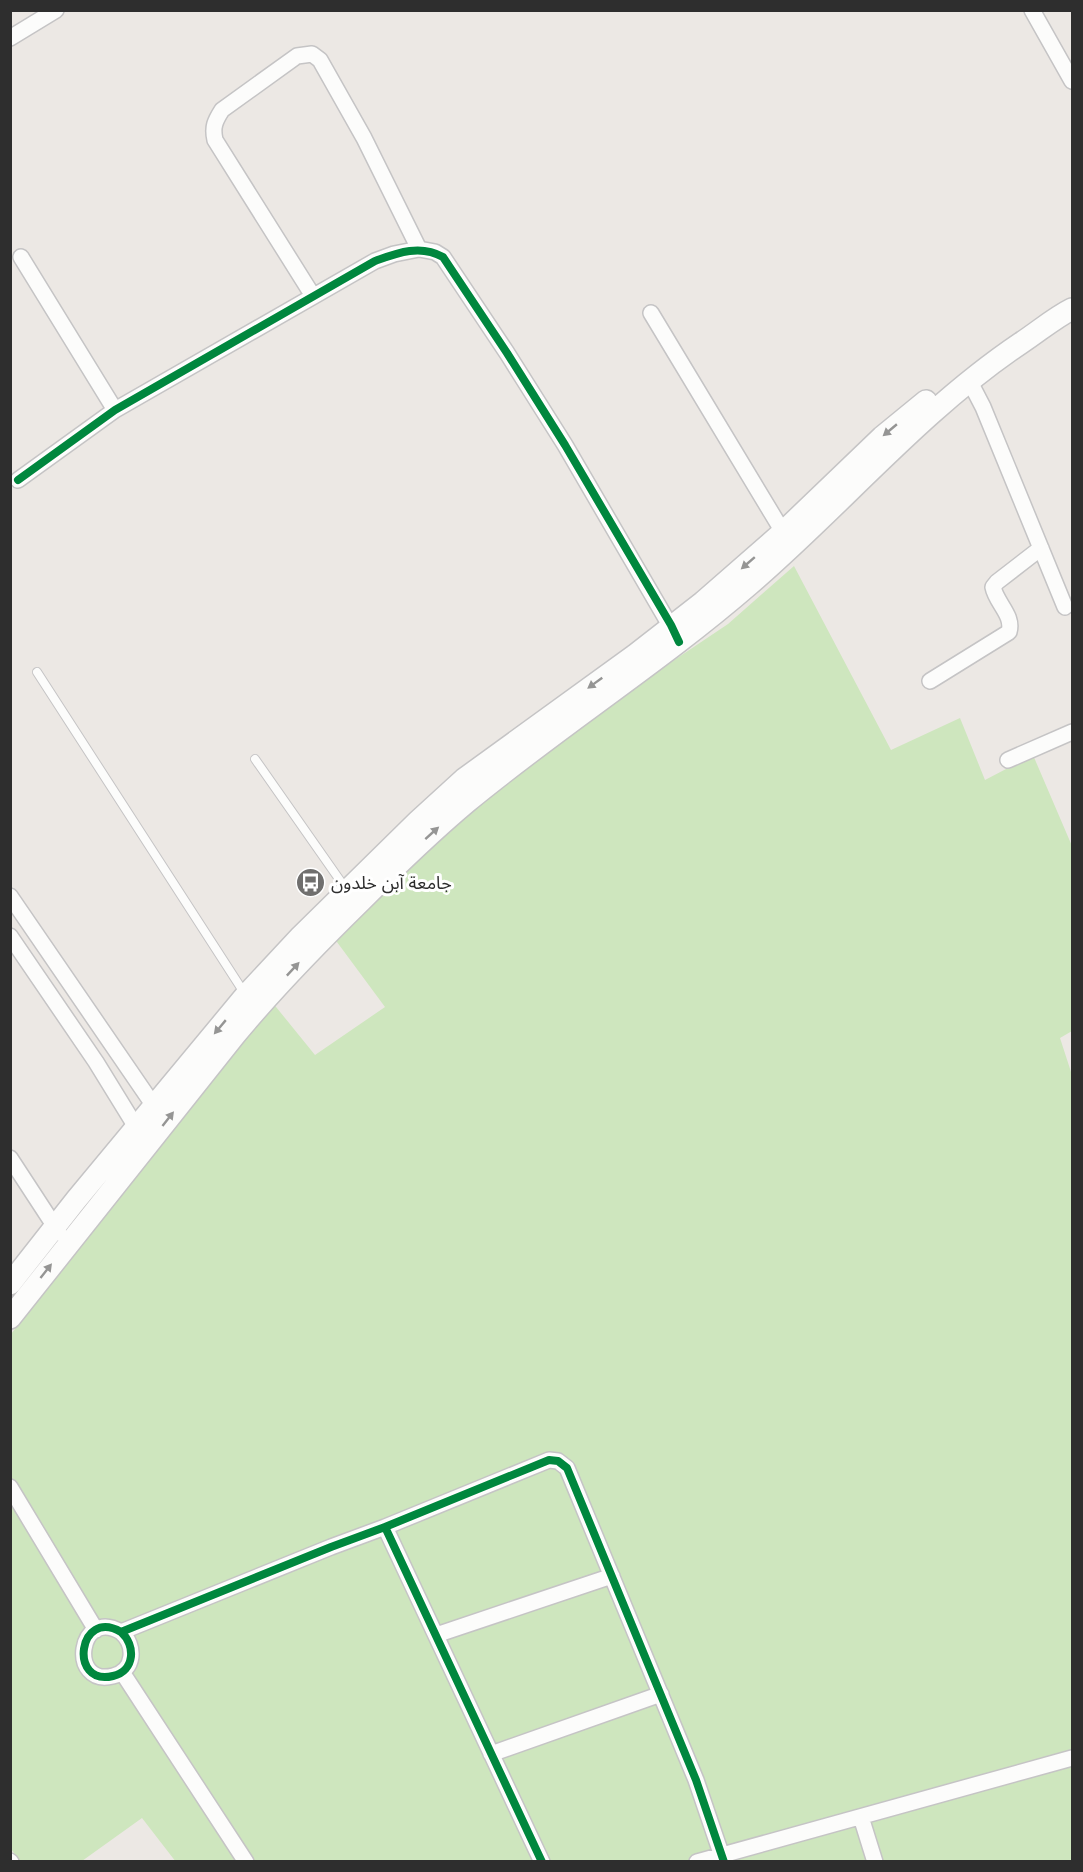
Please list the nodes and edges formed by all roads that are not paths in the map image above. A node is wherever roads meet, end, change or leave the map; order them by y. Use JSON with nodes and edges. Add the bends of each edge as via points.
{"nodes":[{"id":1,"x":56,"y":10,"type":"edge"},
{"id":2,"x":1032,"y":10,"type":"edge"},
{"id":3,"x":10,"y":38,"type":"edge"},
{"id":4,"x":1072,"y":81,"type":"edge"},
{"id":5,"x":419,"y":249,"type":"junction"},
{"id":6,"x":21,"y":257,"type":"dead end"},
{"id":7,"x":313,"y":296,"type":"junction"},
{"id":8,"x":1072,"y":296,"type":"edge"},
{"id":9,"x":1072,"y":309,"type":"edge"},
{"id":10,"x":651,"y":313,"type":"dead end"},
{"id":11,"x":969,"y":380,"type":"junction"},
{"id":12,"x":115,"y":410,"type":"junction"},
{"id":13,"x":18,"y":480,"type":"dead end"},
{"id":14,"x":783,"y":532,"type":"junction"},
{"id":15,"x":1041,"y":548,"type":"junction"},
{"id":16,"x":1065,"y":607,"type":"dead end"},
{"id":17,"x":675,"y":634,"type":"junction"},
{"id":18,"x":37,"y":672,"type":"dead end"},
{"id":19,"x":930,"y":681,"type":"dead end"},
{"id":20,"x":1072,"y":732,"type":"edge"},
{"id":21,"x":255,"y":759,"type":"dead end"},
{"id":22,"x":1008,"y":760,"type":"dead end"},
{"id":23,"x":347,"y":890,"type":"junction"},
{"id":24,"x":10,"y":896,"type":"edge"},
{"id":25,"x":10,"y":936,"type":"edge"},
{"id":26,"x":246,"y":995,"type":"junction"},
{"id":27,"x":154,"y":1106,"type":"junction"},
{"id":28,"x":136,"y":1127,"type":"junction"},
{"id":29,"x":10,"y":1158,"type":"edge"},
{"id":30,"x":55,"y":1227,"type":"junction"},
{"id":31,"x":66,"y":1246,"type":"junction"},
{"id":32,"x":10,"y":1284,"type":"edge"},
{"id":33,"x":10,"y":1318,"type":"edge"},
{"id":34,"x":10,"y":1487,"type":"edge"},
{"id":35,"x":385,"y":1527,"type":"junction"},
{"id":36,"x":612,"y":1576,"type":"junction"},
{"id":37,"x":96,"y":1630,"type":"junction"},
{"id":38,"x":121,"y":1632,"type":"junction"},
{"id":39,"x":436,"y":1635,"type":"junction"},
{"id":40,"x":122,"y":1672,"type":"junction"},
{"id":41,"x":661,"y":1694,"type":"junction"},
{"id":42,"x":491,"y":1754,"type":"junction"},
{"id":43,"x":1072,"y":1758,"type":"edge"},
{"id":44,"x":861,"y":1817,"type":"junction"},
{"id":45,"x":723,"y":1858,"type":"edge"},
{"id":46,"x":246,"y":1862,"type":"edge"},
{"id":47,"x":542,"y":1862,"type":"edge"},
{"id":48,"x":697,"y":1862,"type":"edge"},
{"id":49,"x":875,"y":1862,"type":"edge"}],
"edges":[{"from":1,"to":3,"type":"street"},
{"from":2,"to":4,"type":"street"},
{"from":5,"to":7,"type":"street","via":[[375,261]]},
{"from":5,"to":7,"type":"street","via":[[320,60],[312,54],[297,56],[222,110],[212,130]]},
{"from":5,"to":17,"type":"street","via":[[442,257],[507,353]]},
{"from":6,"to":12,"type":"street"},
{"from":7,"to":12,"type":"street"},
{"from":8,"to":14,"type":"main road","one_way":true,"via":[[968,365],[882,437]]},
{"from":9,"to":11,"type":"main road"},
{"from":10,"to":14,"type":"street"},
{"from":11,"to":15,"type":"street"},
{"from":11,"to":17,"type":"main road","via":[[719,611]]},
{"from":12,"to":13,"type":"street"},
{"from":14,"to":17,"type":"main road","one_way":true,"via":[[703,602]]},
{"from":15,"to":16,"type":"street"},
{"from":15,"to":19,"type":"street","via":[[993,587],[1009,618],[1009,632]]},
{"from":17,"to":23,"type":"main road","one_way":true,"via":[[635,655],[464,779]]},
{"from":31,"to":17,"type":"main road","one_way":true,"via":[[269,994],[401,860]]},
{"from":18,"to":26,"type":"lane"},
{"from":20,"to":22,"type":"street"},
{"from":21,"to":23,"type":"lane"},
{"from":23,"to":26,"type":"main road"},
{"from":24,"to":27,"type":"street"},
{"from":25,"to":28,"type":"street"},
{"from":26,"to":27,"type":"main road","one_way":true},
{"from":27,"to":28,"type":"main road"},
{"from":28,"to":30,"type":"main road"},
{"from":29,"to":30,"type":"street"},
{"from":30,"to":31,"type":"street"},
{"from":30,"to":32,"type":"main road"},
{"from":33,"to":31,"type":"main road","one_way":true},
{"from":34,"to":37,"type":"street"},
{"from":35,"to":36,"type":"street","via":[[549,1460],[558,1461],[567,1468]]},
{"from":35,"to":38,"type":"street"},
{"from":35,"to":39,"type":"street"},
{"from":36,"to":39,"type":"street"},
{"from":36,"to":41,"type":"street"},
{"from":37,"to":38,"type":"street","via":[[109,1627]]},
{"from":37,"to":40,"type":"street","via":[[83,1648],[86,1665],[105,1677]]},
{"from":38,"to":40,"type":"street","via":[[132,1652]]},
{"from":39,"to":42,"type":"street"},
{"from":40,"to":46,"type":"street"},
{"from":41,"to":42,"type":"street"},
{"from":41,"to":45,"type":"street"},
{"from":42,"to":47,"type":"street"},
{"from":43,"to":44,"type":"street"},
{"from":44,"to":45,"type":"street"},
{"from":44,"to":49,"type":"street"},
{"from":45,"to":48,"type":"street"}]}
